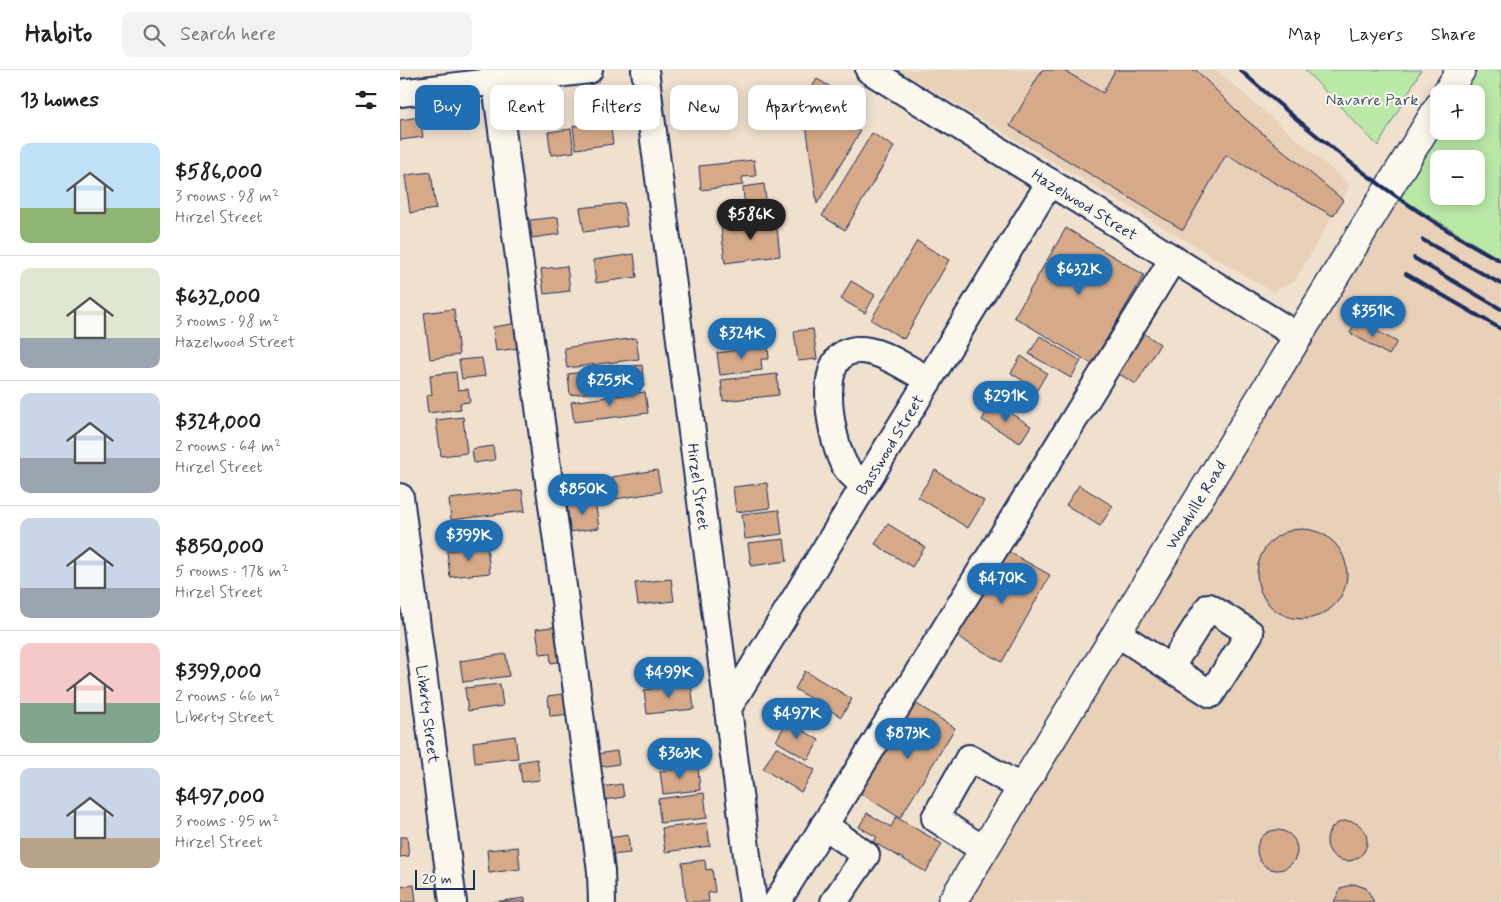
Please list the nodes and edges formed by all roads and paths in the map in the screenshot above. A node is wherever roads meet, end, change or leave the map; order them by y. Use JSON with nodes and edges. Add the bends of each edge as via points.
{"nodes":[{"id":1,"x":589,"y":70,"type":"edge"},
{"id":2,"x":645,"y":70,"type":"edge"},
{"id":3,"x":869,"y":70,"type":"edge"},
{"id":4,"x":1461,"y":70,"type":"edge"},
{"id":5,"x":495,"y":76,"type":"edge"},
{"id":6,"x":1452,"y":85,"type":"edge"},
{"id":7,"x":400,"y":93,"type":"edge"},
{"id":8,"x":1430,"y":121,"type":"edge"},
{"id":9,"x":1050,"y":182,"type":"junction"},
{"id":10,"x":1173,"y":259,"type":"junction"},
{"id":11,"x":1299,"y":337,"type":"junction"},
{"id":12,"x":929,"y":380,"type":"junction"},
{"id":13,"x":864,"y":485,"type":"junction"},
{"id":14,"x":400,"y":497,"type":"edge"},
{"id":15,"x":1117,"y":633,"type":"junction"},
{"id":16,"x":1170,"y":668,"type":"dead end"},
{"id":17,"x":728,"y":708,"type":"junction"},
{"id":18,"x":1022,"y":788,"type":"junction"},
{"id":19,"x":824,"y":825,"type":"junction"},
{"id":20,"x":984,"y":850,"type":"junction"},
{"id":21,"x":453,"y":902,"type":"edge"},
{"id":22,"x":602,"y":902,"type":"edge"},
{"id":23,"x":753,"y":902,"type":"edge"},
{"id":24,"x":777,"y":902,"type":"edge"},
{"id":25,"x":834,"y":902,"type":"edge"},
{"id":26,"x":952,"y":902,"type":"edge"}],
"edges":[{"from":1,"to":5,"type":"street"},
{"from":2,"to":17,"type":"street","name":"Hirzel Street"},
{"from":3,"to":9,"type":"street","name":"Hazelwood Street"},
{"from":4,"to":6,"type":"main road"},
{"from":5,"to":7,"type":"street"},
{"from":5,"to":22,"type":"street","via":[[601,871]]},
{"from":8,"to":11,"type":"main road","name":"Woodville Road"},
{"from":9,"to":10,"type":"street","name":"Hazelwood Street"},
{"from":9,"to":12,"type":"street","name":"Basswood Street"},
{"from":10,"to":11,"type":"street","name":"Hazelwood Street"},
{"from":10,"to":19,"type":"street"},
{"from":11,"to":15,"type":"main road","name":"Woodville Road"},
{"from":12,"to":13,"type":"street","name":"Basswood Street"},
{"from":12,"to":13,"type":"street","via":[[865,350],[850,351],[838,358],[829,383],[837,447],[845,466]]},
{"from":13,"to":17,"type":"street","name":"Basswood Street"},
{"from":14,"to":21,"type":"street","name":"Liberty Street"},
{"from":15,"to":16,"type":"street"},
{"from":15,"to":18,"type":"main road","name":"Woodville Road"},
{"from":17,"to":23,"type":"street","name":"Hirzel Street"},
{"from":18,"to":20,"type":"main road","name":"Woodville Road"},
{"from":18,"to":20,"type":"street","via":[[968,758],[935,818]]},
{"from":19,"to":24,"type":"street"},
{"from":19,"to":25,"type":"street","via":[[866,855]]},
{"from":20,"to":26,"type":"main road","name":"Woodville Road"}]}
